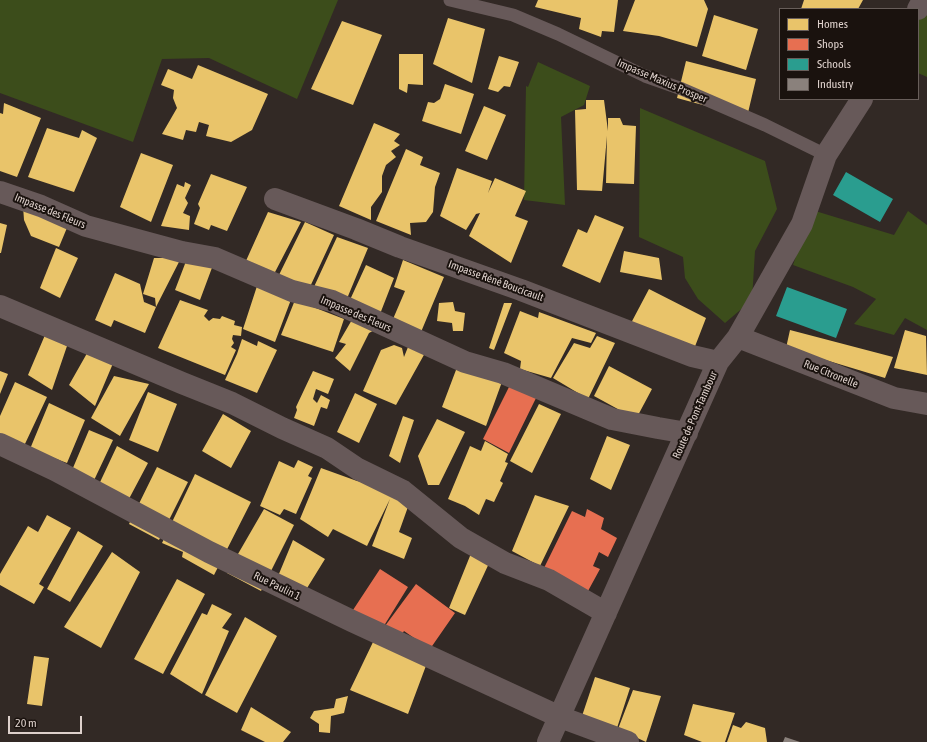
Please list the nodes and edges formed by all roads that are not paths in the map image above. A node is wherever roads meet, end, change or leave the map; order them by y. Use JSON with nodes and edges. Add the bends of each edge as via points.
{"nodes":[{"id":1,"x":450,"y":0,"type":"edge"},
{"id":2,"x":861,"y":100,"type":"edge"},
{"id":3,"x":826,"y":155,"type":"junction"},
{"id":4,"x":0,"y":192,"type":"edge"},
{"id":5,"x":275,"y":199,"type":"dead end"},
{"id":6,"x":0,"y":306,"type":"edge"},
{"id":7,"x":738,"y":336,"type":"junction"},
{"id":8,"x":718,"y":362,"type":"junction"},
{"id":9,"x":927,"y":404,"type":"edge"},
{"id":10,"x":687,"y":433,"type":"junction"},
{"id":11,"x":0,"y":444,"type":"edge"},
{"id":12,"x":606,"y":613,"type":"junction"},
{"id":13,"x":560,"y":717,"type":"junction"},
{"id":14,"x":548,"y":742,"type":"edge"},
{"id":15,"x":628,"y":742,"type":"edge"}],
"edges":[{"from":1,"to":3,"type":"lane","name":"Impasse Maxius Prosper","via":[[514,15],[645,76],[765,125]]},
{"from":2,"to":3,"type":"street","name":"Route de Pont-Tambour"},
{"from":3,"to":7,"type":"street","name":"Route de Pont-Tambour","via":[[802,224]]},
{"from":4,"to":10,"type":"street","name":"Impasse des Fleurs","via":[[41,206],[86,226],[214,258],[292,290],[332,301],[465,362],[503,373],[612,419]]},
{"from":5,"to":8,"type":"street","name":"Impasse Réné Boucicault","via":[[692,356]]},
{"from":6,"to":12,"type":"street","via":[[232,403],[327,448],[358,469],[403,491],[461,538],[504,563],[549,580]]},
{"from":7,"to":8,"type":"street","name":"Route de Pont-Tambour"},
{"from":7,"to":9,"type":"street","name":"Rue Citronelle","via":[[894,398]]},
{"from":8,"to":10,"type":"street","name":"Route de Pont-Tambour"},
{"from":10,"to":12,"type":"street","name":"Route de Pont-Tambour"},
{"from":11,"to":13,"type":"street","name":"Rue Paulin 1","via":[[55,470],[209,552]]},
{"from":12,"to":13,"type":"street","name":"Route de Pont-Tambour"},
{"from":13,"to":14,"type":"street","name":"Route de Pont-Tambour"},
{"from":13,"to":15,"type":"street","name":"Rue Paulin 1"}]}
